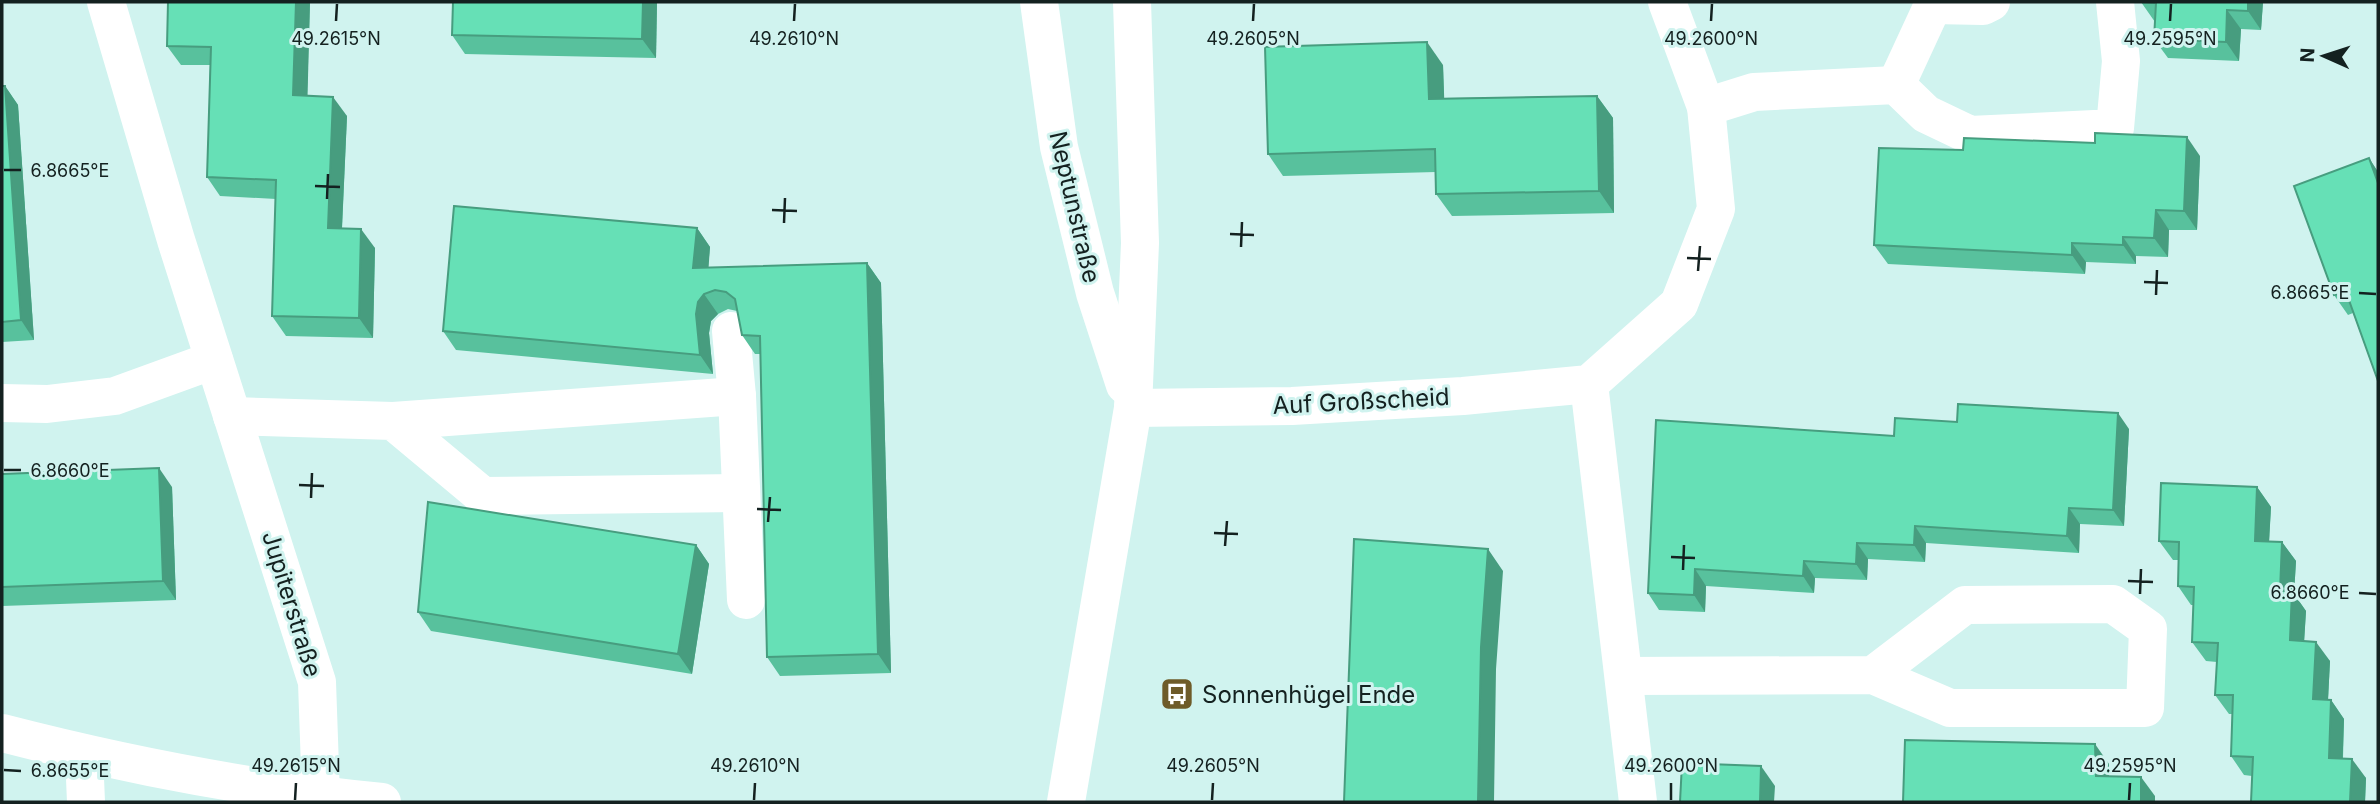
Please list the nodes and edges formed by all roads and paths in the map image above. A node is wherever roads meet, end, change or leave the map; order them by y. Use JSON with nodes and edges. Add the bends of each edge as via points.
{"nodes":[{"id":1,"x":106,"y":2,"type":"edge"},
{"id":2,"x":1039,"y":2,"type":"edge"},
{"id":3,"x":1132,"y":2,"type":"edge"},
{"id":4,"x":1667,"y":2,"type":"edge"},
{"id":5,"x":1991,"y":2,"type":"edge"},
{"id":6,"x":2115,"y":2,"type":"edge"},
{"id":7,"x":1896,"y":85,"type":"junction"},
{"id":8,"x":1706,"y":107,"type":"junction"},
{"id":9,"x":731,"y":331,"type":"dead end"},
{"id":10,"x":214,"y":360,"type":"junction"},
{"id":11,"x":1589,"y":384,"type":"junction"},
{"id":12,"x":737,"y":396,"type":"junction"},
{"id":13,"x":2,"y":403,"type":"edge"},
{"id":14,"x":1133,"y":408,"type":"junction"},
{"id":15,"x":232,"y":416,"type":"junction"},
{"id":16,"x":393,"y":421,"type":"junction"},
{"id":17,"x":740,"y":493,"type":"junction"},
{"id":18,"x":746,"y":600,"type":"dead end"},
{"id":19,"x":1873,"y":675,"type":"junction"},
{"id":20,"x":1625,"y":676,"type":"junction"},
{"id":21,"x":2,"y":733,"type":"edge"},
{"id":22,"x":84,"y":754,"type":"junction"},
{"id":23,"x":321,"y":796,"type":"junction"},
{"id":24,"x":86,"y":802,"type":"edge"},
{"id":25,"x":382,"y":802,"type":"edge"},
{"id":26,"x":1066,"y":802,"type":"edge"},
{"id":27,"x":1639,"y":802,"type":"edge"}],
"edges":[{"from":1,"to":10,"type":"street","name":"Jupiterstraße"},
{"from":2,"to":14,"type":"street","name":"Neptunstraße","via":[[1059,147],[1095,293]]},
{"from":3,"to":14,"type":"street","name":"Neptunstraße","via":[[1140,243]]},
{"from":4,"to":8,"type":"street"},
{"from":5,"to":7,"type":"street","via":[[1983,6],[1933,5]]},
{"from":6,"to":7,"type":"street","via":[[2121,61],[2115,128],[1970,135],[1926,114]]},
{"from":7,"to":8,"type":"street","via":[[1754,92]]},
{"from":8,"to":11,"type":"street","via":[[1716,209],[1679,303]]},
{"from":9,"to":12,"type":"street"},
{"from":10,"to":13,"type":"street","via":[[115,396],[47,404]]},
{"from":10,"to":15,"type":"street","name":"Jupiterstraße"},
{"from":11,"to":14,"type":"street","name":"Auf Großscheid","via":[[1292,406]]},
{"from":11,"to":20,"type":"street"},
{"from":12,"to":16,"type":"street"},
{"from":12,"to":17,"type":"street"},
{"from":14,"to":26,"type":"street","name":"Neptunstraße"},
{"from":15,"to":16,"type":"street"},
{"from":15,"to":23,"type":"street","name":"Jupiterstraße","via":[[317,682]]},
{"from":16,"to":17,"type":"street","via":[[483,496]]},
{"from":17,"to":18,"type":"street"},
{"from":19,"to":19,"type":"street","via":[[1950,708],[2145,708],[2148,629],[2113,604],[1965,605]]},
{"from":19,"to":20,"type":"street"},
{"from":20,"to":27,"type":"street"},
{"from":21,"to":22,"type":"street"},
{"from":22,"to":23,"type":"street"},
{"from":22,"to":24,"type":"street"},
{"from":23,"to":25,"type":"street"}]}
